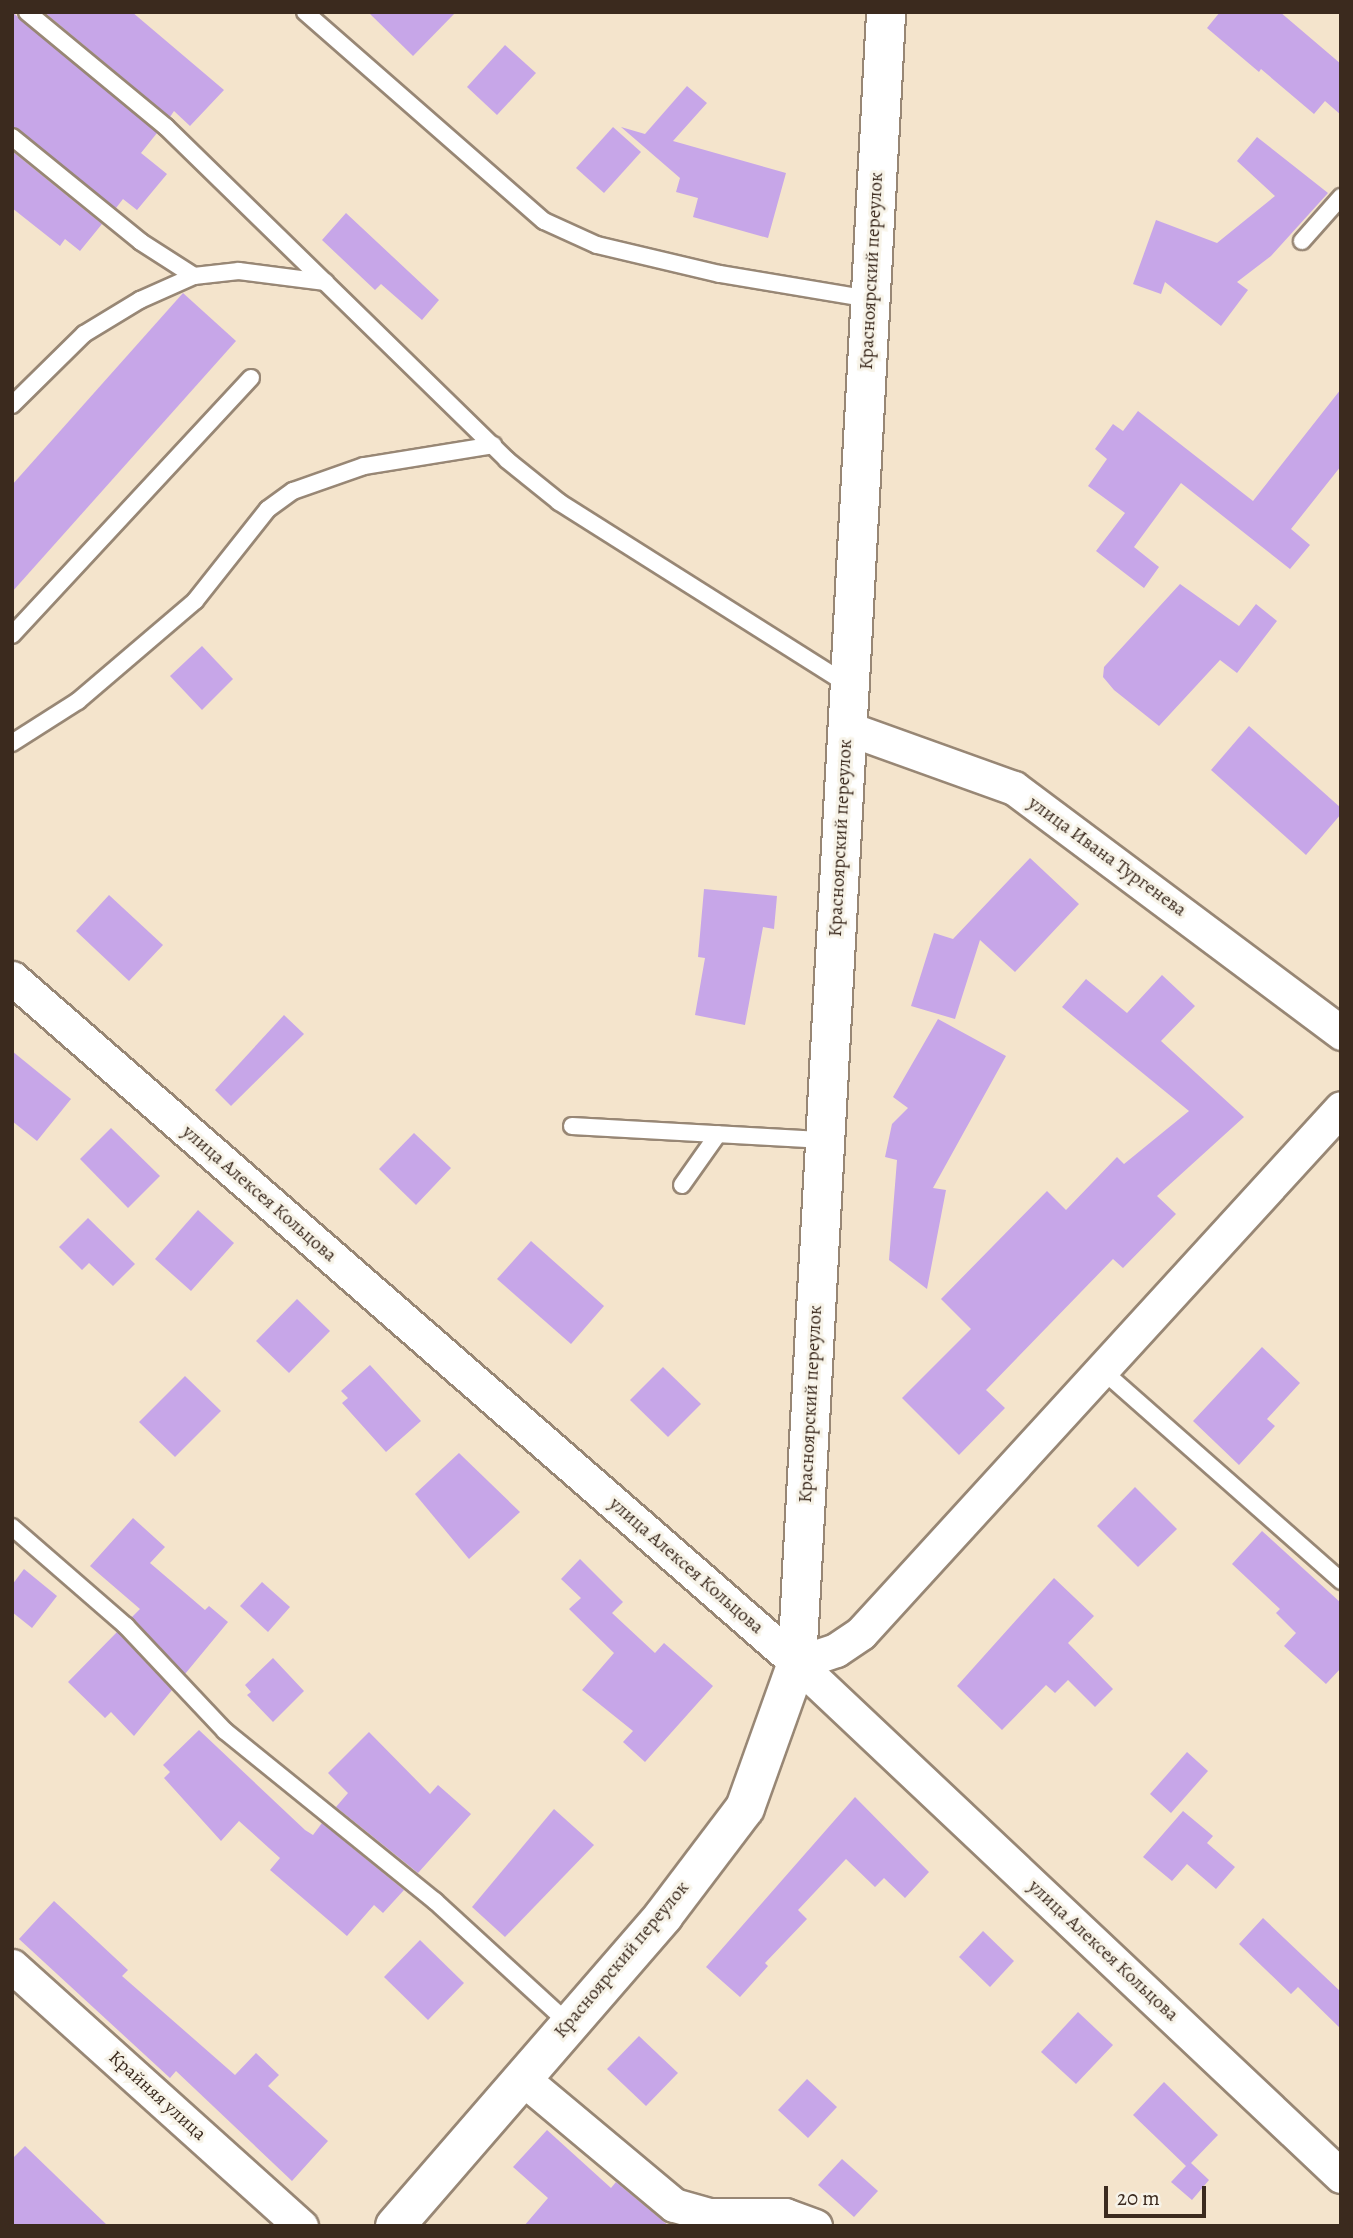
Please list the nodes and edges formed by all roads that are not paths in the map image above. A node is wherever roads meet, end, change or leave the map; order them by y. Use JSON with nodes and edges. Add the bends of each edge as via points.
{"nodes":[{"id":1,"x":27,"y":12,"type":"edge"},
{"id":2,"x":305,"y":12,"type":"edge"},
{"id":3,"x":886,"y":12,"type":"edge"},
{"id":4,"x":12,"y":137,"type":"edge"},
{"id":5,"x":1341,"y":197,"type":"edge"},
{"id":6,"x":1302,"y":241,"type":"dead end"},
{"id":7,"x":194,"y":276,"type":"junction"},
{"id":8,"x":325,"y":282,"type":"junction"},
{"id":9,"x":870,"y":299,"type":"junction"},
{"id":10,"x":251,"y":378,"type":"dead end"},
{"id":11,"x":12,"y":405,"type":"edge"},
{"id":12,"x":493,"y":445,"type":"junction"},
{"id":13,"x":12,"y":635,"type":"edge"},
{"id":14,"x":850,"y":685,"type":"junction"},
{"id":15,"x":847,"y":728,"type":"junction"},
{"id":16,"x":12,"y":743,"type":"edge"},
{"id":17,"x":12,"y":978,"type":"edge"},
{"id":18,"x":1341,"y":1033,"type":"edge"},
{"id":19,"x":1341,"y":1108,"type":"edge"},
{"id":20,"x":572,"y":1126,"type":"dead end"},
{"id":21,"x":718,"y":1134,"type":"junction"},
{"id":22,"x":825,"y":1140,"type":"junction"},
{"id":23,"x":682,"y":1185,"type":"dead end"},
{"id":24,"x":1102,"y":1370,"type":"junction"},
{"id":25,"x":12,"y":1527,"type":"edge"},
{"id":26,"x":1341,"y":1581,"type":"edge"},
{"id":27,"x":797,"y":1663,"type":"junction"},
{"id":28,"x":12,"y":1966,"type":"edge"},
{"id":29,"x":569,"y":2024,"type":"junction"},
{"id":30,"x":522,"y":2078,"type":"junction"},
{"id":31,"x":1341,"y":2176,"type":"edge"},
{"id":32,"x":301,"y":2226,"type":"edge"},
{"id":33,"x":395,"y":2226,"type":"edge"},
{"id":34,"x":815,"y":2226,"type":"edge"}],
"edges":[{"from":1,"to":8,"type":"lane","via":[[166,127]]},
{"from":2,"to":9,"type":"lane","via":[[544,220],[597,245],[720,274]]},
{"from":3,"to":9,"type":"main road","name":"Красноярский переулок"},
{"from":4,"to":7,"type":"lane","via":[[141,242]]},
{"from":5,"to":6,"type":"lane"},
{"from":7,"to":8,"type":"lane","via":[[239,271]]},
{"from":7,"to":11,"type":"lane","via":[[140,300],[84,334]]},
{"from":8,"to":12,"type":"lane"},
{"from":9,"to":14,"type":"main road","name":"Красноярский переулок"},
{"from":10,"to":13,"type":"lane"},
{"from":12,"to":14,"type":"lane","via":[[559,502]]},
{"from":12,"to":16,"type":"lane","via":[[364,466],[293,491],[268,509],[195,601],[78,701]]},
{"from":14,"to":15,"type":"main road","name":"Красноярский переулок"},
{"from":15,"to":18,"type":"street","name":"улица Ивана Тургенева","via":[[1014,788]]},
{"from":15,"to":22,"type":"main road","name":"Красноярский переулок"},
{"from":17,"to":27,"type":"street","name":"улица Алексея Кольцова"},
{"from":19,"to":24,"type":"street"},
{"from":20,"to":21,"type":"lane"},
{"from":21,"to":22,"type":"lane"},
{"from":21,"to":23,"type":"lane"},
{"from":22,"to":27,"type":"main road","name":"Красноярский переулок"},
{"from":24,"to":26,"type":"lane"},
{"from":24,"to":27,"type":"street","via":[[861,1633],[836,1650]]},
{"from":25,"to":29,"type":"lane","via":[[126,1626],[225,1731],[435,1900]]},
{"from":27,"to":29,"type":"main road","name":"Красноярский переулок","via":[[745,1808],[664,1915]]},
{"from":27,"to":31,"type":"street","name":"улица Алексея Кольцова"},
{"from":28,"to":32,"type":"street","name":"Крайняя улица"},
{"from":29,"to":30,"type":"main road","name":"Красноярский переулок"},
{"from":30,"to":33,"type":"main road","name":"Красноярский переулок"},
{"from":30,"to":34,"type":"street","via":[[674,2205],[709,2215],[785,2215]]}]}
